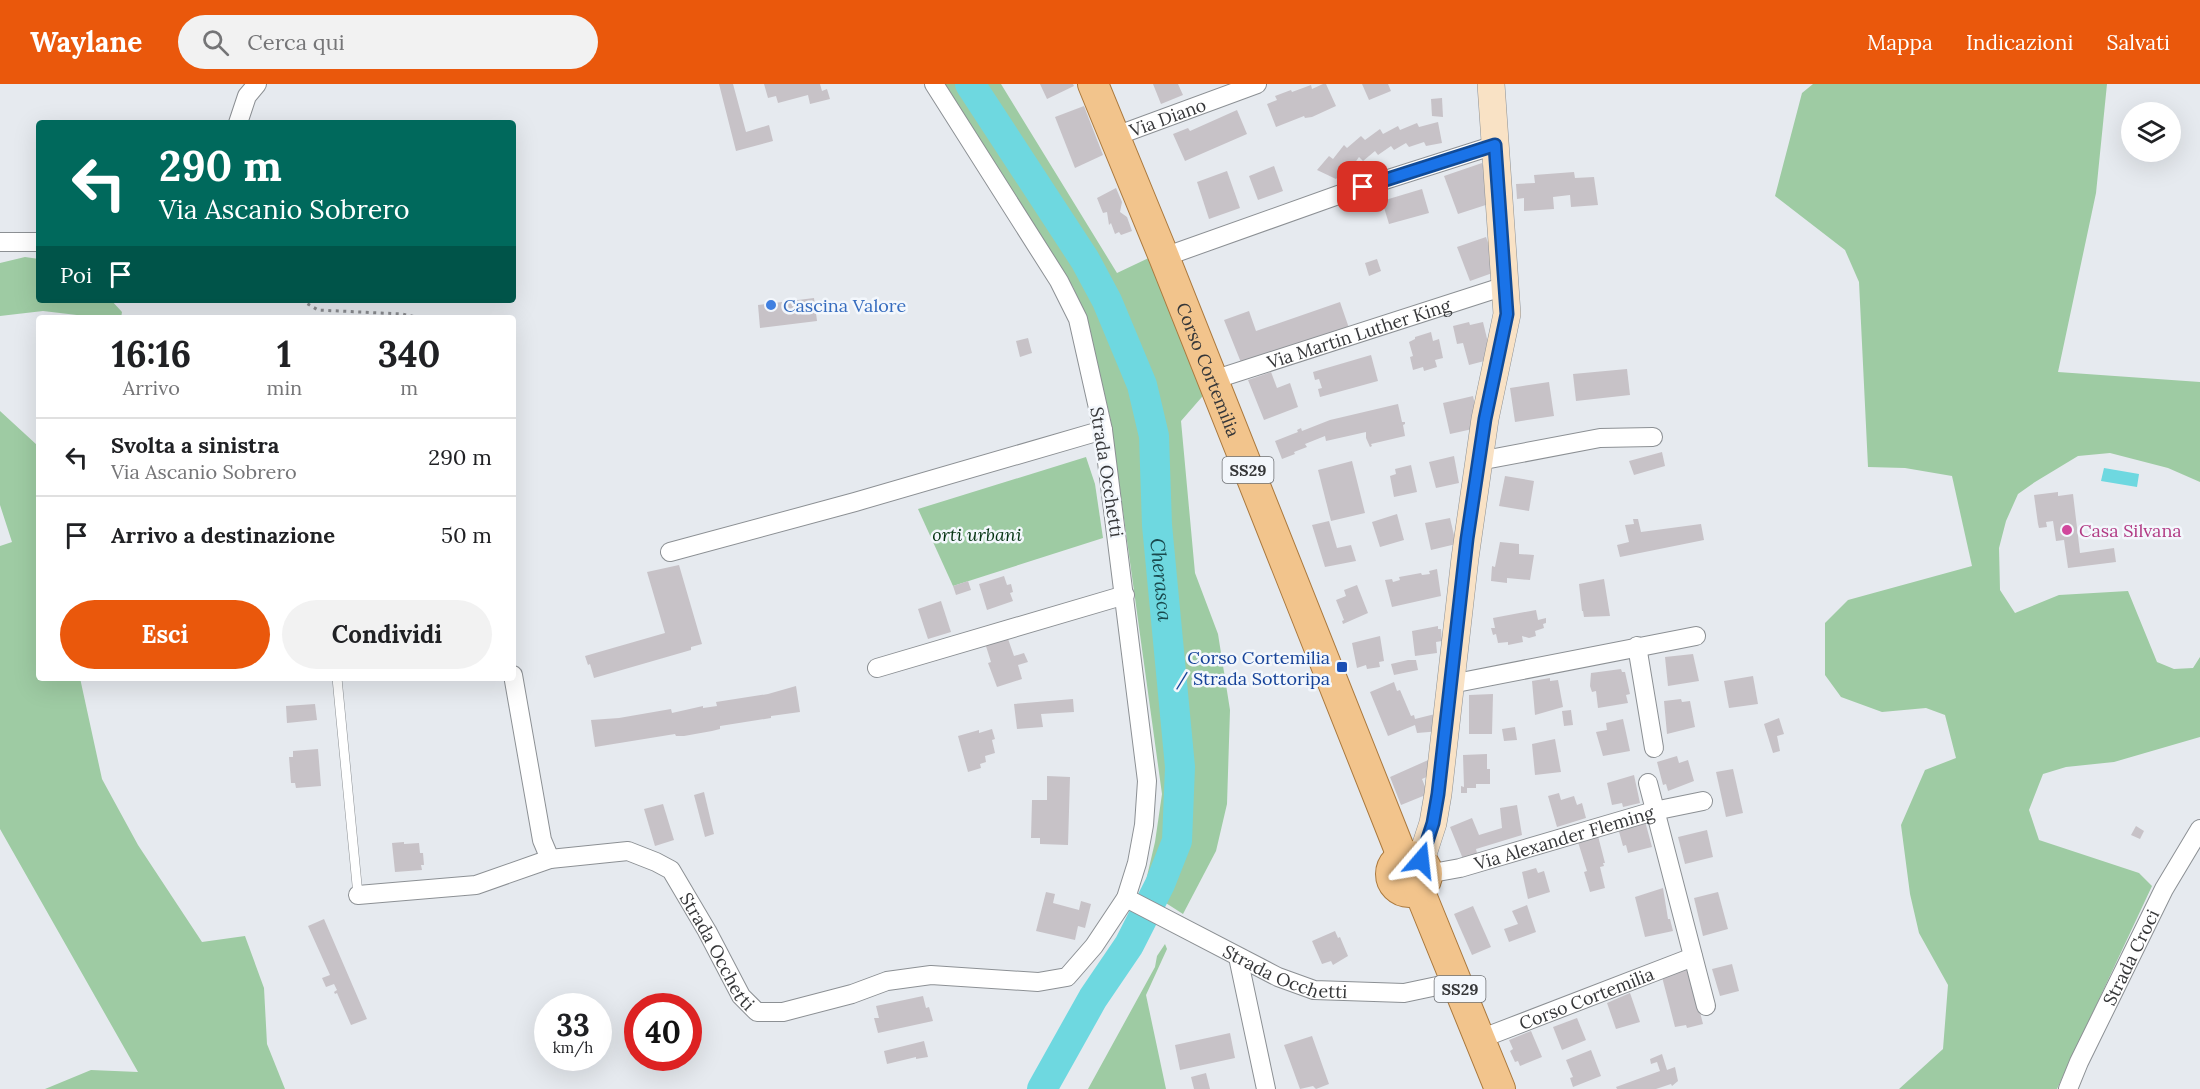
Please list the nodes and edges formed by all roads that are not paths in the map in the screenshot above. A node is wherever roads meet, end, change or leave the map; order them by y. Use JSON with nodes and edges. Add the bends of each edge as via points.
{"nodes":[{"id":1,"x":257,"y":84,"type":"edge"},
{"id":2,"x":934,"y":84,"type":"edge"},
{"id":3,"x":1093,"y":84,"type":"edge"},
{"id":4,"x":1257,"y":84,"type":"edge"},
{"id":5,"x":1491,"y":84,"type":"edge"},
{"id":6,"x":239,"y":120,"type":"edge"},
{"id":7,"x":1113,"y":137,"type":"junction"},
{"id":8,"x":1495,"y":145,"type":"junction"},
{"id":9,"x":0,"y":242,"type":"edge"},
{"id":10,"x":36,"y":242,"type":"edge"},
{"id":11,"x":1164,"y":257,"type":"junction"},
{"id":12,"x":1505,"y":286,"type":"junction"},
{"id":13,"x":1213,"y":380,"type":"junction"},
{"id":14,"x":1103,"y":430,"type":"junction"},
{"id":15,"x":1653,"y":437,"type":"dead end"},
{"id":16,"x":1479,"y":461,"type":"junction"},
{"id":17,"x":670,"y":552,"type":"dead end"},
{"id":18,"x":1125,"y":595,"type":"junction"},
{"id":19,"x":1696,"y":636,"type":"dead end"},
{"id":20,"x":1637,"y":646,"type":"junction"},
{"id":21,"x":877,"y":668,"type":"dead end"},
{"id":22,"x":338,"y":681,"type":"edge"},
{"id":23,"x":514,"y":681,"type":"edge"},
{"id":24,"x":1451,"y":684,"type":"junction"},
{"id":25,"x":1654,"y":748,"type":"dead end"},
{"id":26,"x":1648,"y":783,"type":"dead end"},
{"id":27,"x":1703,"y":801,"type":"dead end"},
{"id":28,"x":1654,"y":811,"type":"junction"},
{"id":29,"x":2200,"y":829,"type":"edge"},
{"id":30,"x":550,"y":859,"type":"junction"},
{"id":31,"x":1417,"y":870,"type":"junction"},
{"id":32,"x":358,"y":895,"type":"joint"},
{"id":33,"x":1126,"y":898,"type":"junction"},
{"id":34,"x":1238,"y":957,"type":"junction"},
{"id":35,"x":1693,"y":957,"type":"junction"},
{"id":36,"x":1456,"y":982,"type":"junction"},
{"id":37,"x":1706,"y":1005,"type":"dead end"},
{"id":38,"x":1480,"y":1039,"type":"junction"},
{"id":39,"x":1266,"y":1089,"type":"edge"},
{"id":40,"x":1500,"y":1089,"type":"edge"},
{"id":41,"x":2068,"y":1089,"type":"edge"}],
"edges":[{"from":1,"to":6,"type":"street","via":[[247,96]]},
{"from":2,"to":14,"type":"street","name":"Strada Occhetti","via":[[1059,281],[1078,319]]},
{"from":3,"to":7,"type":"main road","name":"Corso Cortemilia","number":"SS29"},
{"from":4,"to":7,"type":"street","name":"Via Diano"},
{"from":5,"to":8,"type":"street"},
{"from":7,"to":11,"type":"main road","name":"Corso Cortemilia","number":"SS29"},
{"from":8,"to":11,"type":"street"},
{"from":8,"to":12,"type":"street"},
{"from":9,"to":10,"type":"street"},
{"from":11,"to":13,"type":"main road","name":"Corso Cortemilia","number":"SS29"},
{"from":12,"to":13,"type":"street","name":"Via Martin Luther King"},
{"from":12,"to":16,"type":"street","via":[[1507,314]]},
{"from":13,"to":31,"type":"main road","name":"Corso Cortemilia","number":"SS29"},
{"from":14,"to":17,"type":"street"},
{"from":14,"to":18,"type":"street","name":"Strada Occhetti"},
{"from":15,"to":16,"type":"street","via":[[1600,438]]},
{"from":16,"to":24,"type":"street"},
{"from":18,"to":21,"type":"street"},
{"from":18,"to":33,"type":"street","name":"Strada Occhetti","via":[[1147,782],[1139,854]]},
{"from":19,"to":20,"type":"street"},
{"from":20,"to":24,"type":"street"},
{"from":20,"to":25,"type":"street"},
{"from":22,"to":32,"type":"lane"},
{"from":23,"to":30,"type":"street","via":[[542,840]]},
{"from":24,"to":31,"type":"street","via":[[1433,823]]},
{"from":26,"to":28,"type":"street"},
{"from":27,"to":28,"type":"street","name":"Via Alexander Fleming"},
{"from":28,"to":31,"type":"street","name":"Via Alexander Fleming","via":[[1460,868]]},
{"from":28,"to":35,"type":"street"},
{"from":29,"to":41,"type":"street","name":"Strada Croci","via":[[2164,889]]},
{"from":30,"to":32,"type":"street","name":"Strada Occhetti","via":[[476,885]]},
{"from":30,"to":33,"type":"street","name":"Strada Occhetti","via":[[628,851],[671,870],[741,996],[757,1012],[783,1012],[887,981],[931,975],[1038,982],[1067,977],[1094,946]]},
{"from":31,"to":36,"type":"main road","name":"Corso Cortemilia","number":"SS29"},
{"from":33,"to":34,"type":"street","name":"Strada Occhetti"},
{"from":34,"to":36,"type":"street","name":"Strada Occhetti","via":[[1314,990],[1404,993]]},
{"from":34,"to":39,"type":"street"},
{"from":35,"to":37,"type":"street"},
{"from":35,"to":38,"type":"street","name":"Corso Cortemilia"},
{"from":36,"to":38,"type":"main road","name":"Corso Cortemilia","number":"SS29"},
{"from":38,"to":40,"type":"main road","name":"Corso Cortemilia","number":"SS29"}]}
